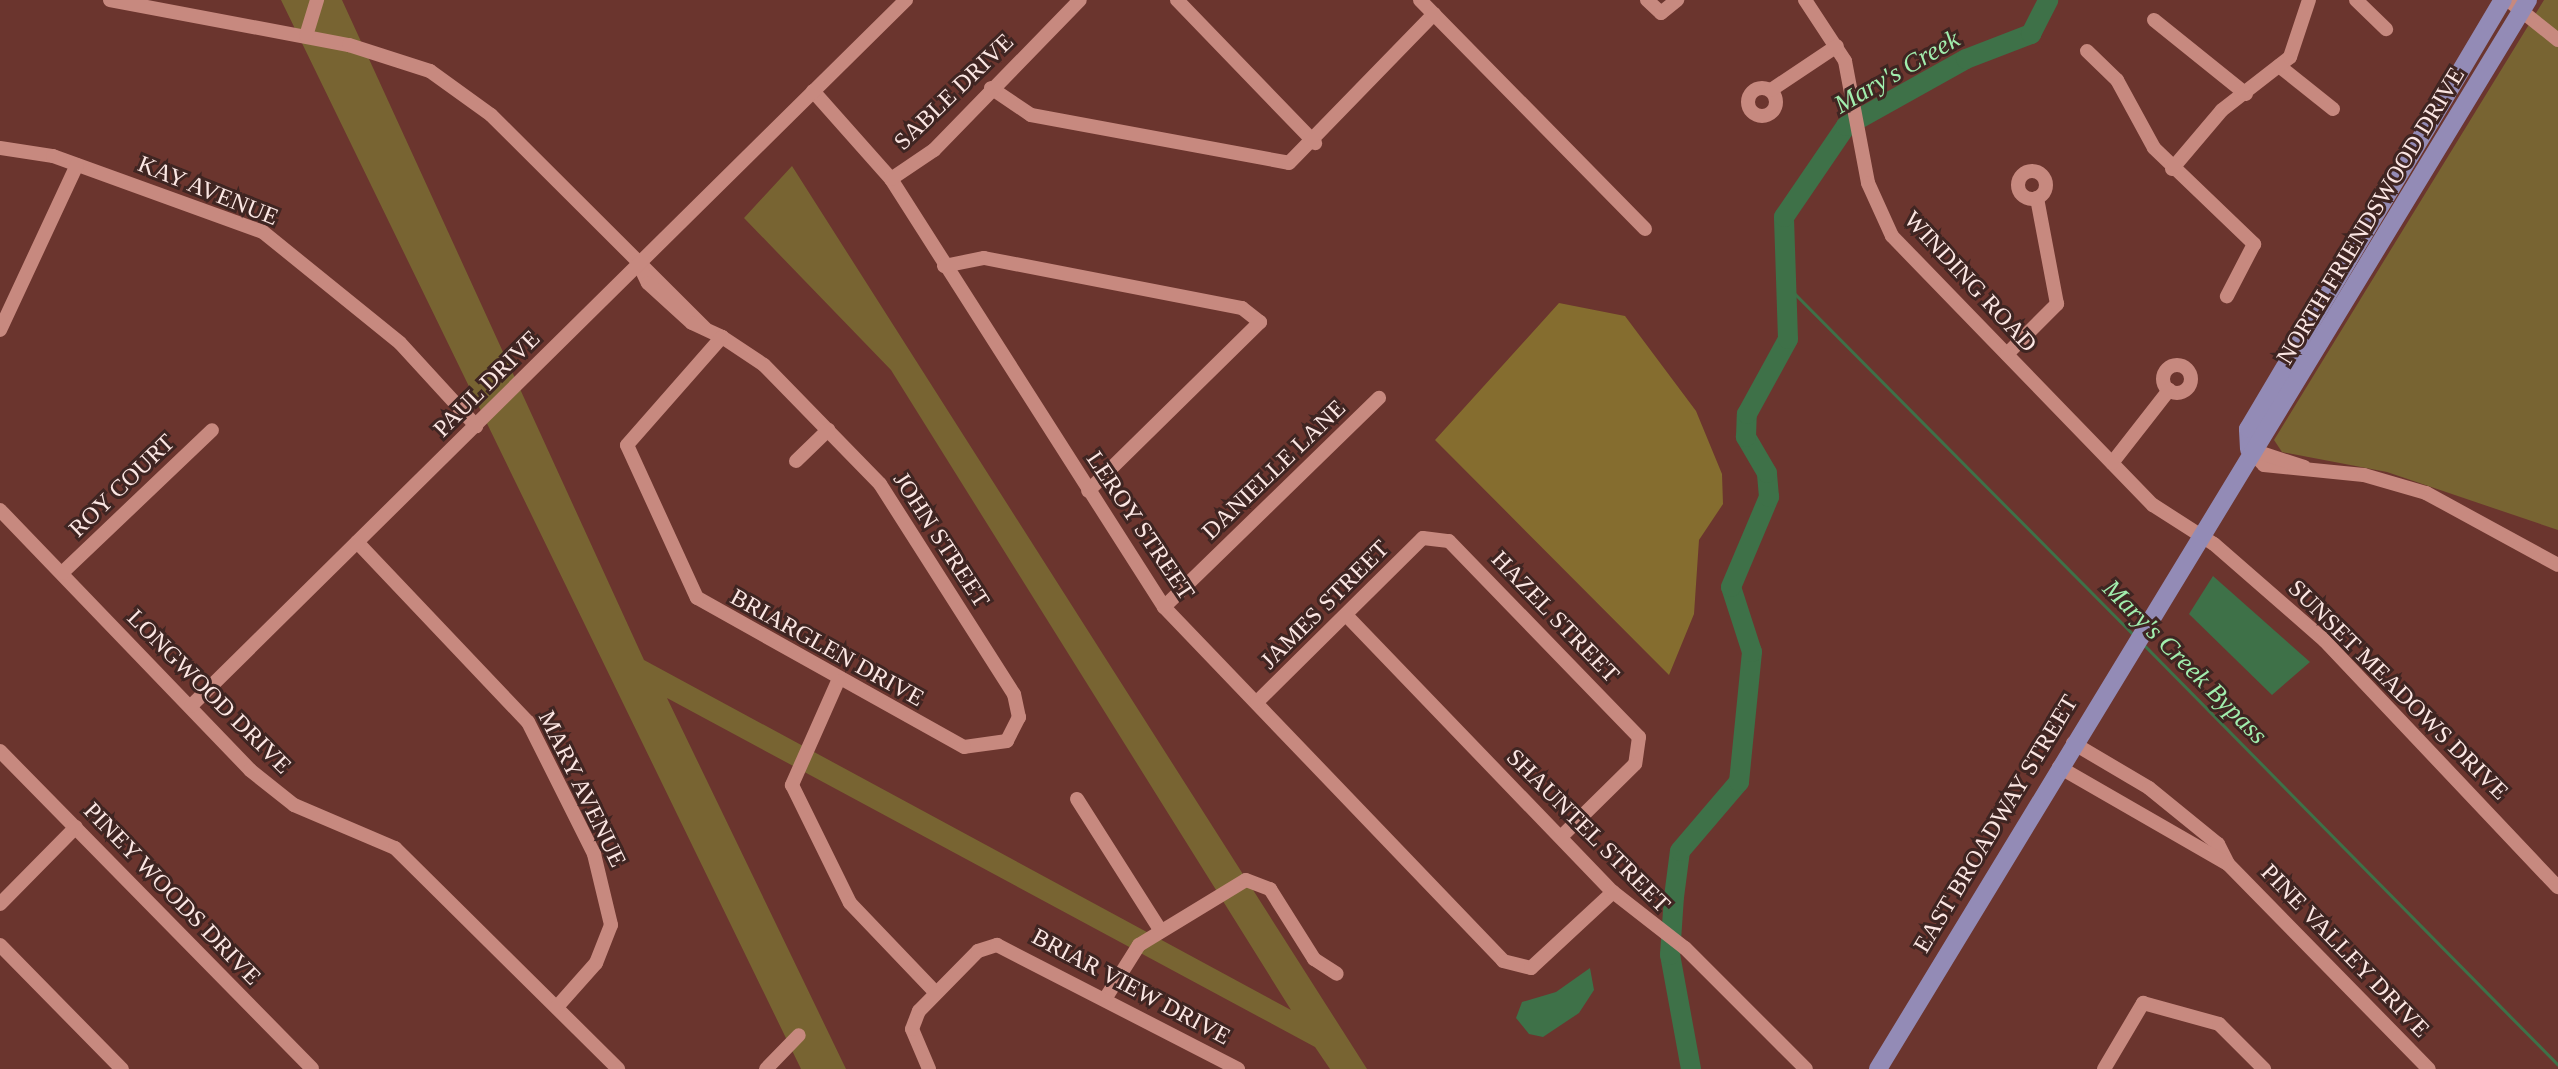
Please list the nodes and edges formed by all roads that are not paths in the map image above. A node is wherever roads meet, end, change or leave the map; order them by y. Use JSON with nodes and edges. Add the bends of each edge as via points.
{"nodes":[{"id":1,"x":110,"y":0,"type":"edge"},
{"id":2,"x":317,"y":0,"type":"edge"},
{"id":3,"x":906,"y":0,"type":"edge"},
{"id":4,"x":1080,"y":0,"type":"edge"},
{"id":5,"x":1177,"y":0,"type":"edge"},
{"id":6,"x":1420,"y":0,"type":"edge"},
{"id":7,"x":1647,"y":0,"type":"edge"},
{"id":8,"x":1677,"y":0,"type":"edge"},
{"id":9,"x":1805,"y":0,"type":"edge"},
{"id":10,"x":2309,"y":0,"type":"edge"},
{"id":11,"x":2356,"y":0,"type":"edge"},
{"id":12,"x":128,"y":2,"type":"edge"},
{"id":13,"x":2515,"y":3,"type":"edge"},
{"id":14,"x":1434,"y":14,"type":"junction"},
{"id":15,"x":2154,"y":20,"type":"dead end"},
{"id":16,"x":2386,"y":29,"type":"dead end"},
{"id":17,"x":306,"y":36,"type":"junction"},
{"id":18,"x":2558,"y":40,"type":"edge"},
{"id":19,"x":1837,"y":46,"type":"junction"},
{"id":20,"x":2087,"y":51,"type":"dead end"},
{"id":21,"x":2279,"y":66,"type":"junction"},
{"id":22,"x":991,"y":88,"type":"junction"},
{"id":23,"x":1771,"y":90,"type":"dead end"},
{"id":24,"x":813,"y":91,"type":"junction"},
{"id":25,"x":2246,"y":94,"type":"junction"},
{"id":26,"x":2333,"y":109,"type":"dead end"},
{"id":27,"x":1315,"y":143,"type":"junction"},
{"id":28,"x":0,"y":148,"type":"edge"},
{"id":29,"x":77,"y":165,"type":"junction"},
{"id":30,"x":2172,"y":169,"type":"junction"},
{"id":31,"x":891,"y":179,"type":"junction"},
{"id":32,"x":2037,"y":198,"type":"dead end"},
{"id":33,"x":1645,"y":229,"type":"dead end"},
{"id":34,"x":638,"y":262,"type":"junction"},
{"id":35,"x":944,"y":266,"type":"junction"},
{"id":36,"x":2227,"y":296,"type":"dead end"},
{"id":37,"x":0,"y":330,"type":"edge"},
{"id":38,"x":722,"y":337,"type":"junction"},
{"id":39,"x":2007,"y":354,"type":"junction"},
{"id":40,"x":2169,"y":390,"type":"dead end"},
{"id":41,"x":1379,"y":398,"type":"dead end"},
{"id":42,"x":476,"y":426,"type":"junction"},
{"id":43,"x":212,"y":430,"type":"dead end"},
{"id":44,"x":828,"y":430,"type":"junction"},
{"id":45,"x":2249,"y":449,"type":"junction"},
{"id":46,"x":796,"y":461,"type":"dead end"},
{"id":47,"x":2112,"y":463,"type":"junction"},
{"id":48,"x":1088,"y":491,"type":"junction"},
{"id":49,"x":0,"y":510,"type":"edge"},
{"id":50,"x":2198,"y":534,"type":"junction"},
{"id":51,"x":1423,"y":538,"type":"joint"},
{"id":52,"x":357,"y":542,"type":"junction"},
{"id":53,"x":2558,"y":565,"type":"edge"},
{"id":54,"x":62,"y":573,"type":"junction"},
{"id":55,"x":2156,"y":604,"type":"joint"},
{"id":56,"x":1164,"y":607,"type":"junction"},
{"id":57,"x":1346,"y":615,"type":"junction"},
{"id":58,"x":838,"y":681,"type":"junction"},
{"id":59,"x":1257,"y":702,"type":"junction"},
{"id":60,"x":191,"y":706,"type":"junction"},
{"id":61,"x":1007,"y":741,"type":"joint"},
{"id":62,"x":2073,"y":743,"type":"junction"},
{"id":63,"x":0,"y":751,"type":"edge"},
{"id":64,"x":2059,"y":767,"type":"junction"},
{"id":65,"x":1077,"y":799,"type":"dead end"},
{"id":66,"x":76,"y":827,"type":"junction"},
{"id":67,"x":1561,"y":837,"type":"junction"},
{"id":68,"x":2228,"y":864,"type":"junction"},
{"id":69,"x":2558,"y":887,"type":"edge"},
{"id":70,"x":1613,"y":892,"type":"junction"},
{"id":71,"x":0,"y":904,"type":"edge"},
{"id":72,"x":1160,"y":930,"type":"junction"},
{"id":73,"x":0,"y":945,"type":"edge"},
{"id":74,"x":1337,"y":974,"type":"dead end"},
{"id":75,"x":936,"y":993,"type":"junction"},
{"id":76,"x":1105,"y":999,"type":"junction"},
{"id":77,"x":557,"y":1007,"type":"junction"},
{"id":78,"x":799,"y":1035,"type":"dead end"},
{"id":79,"x":122,"y":1069,"type":"edge"},
{"id":80,"x":312,"y":1069,"type":"edge"},
{"id":81,"x":618,"y":1069,"type":"edge"},
{"id":82,"x":766,"y":1069,"type":"edge"},
{"id":83,"x":929,"y":1069,"type":"edge"},
{"id":84,"x":1238,"y":1069,"type":"edge"},
{"id":85,"x":1806,"y":1069,"type":"edge"},
{"id":86,"x":1878,"y":1069,"type":"edge"},
{"id":87,"x":2104,"y":1069,"type":"edge"},
{"id":88,"x":2264,"y":1069,"type":"edge"},
{"id":89,"x":2429,"y":1069,"type":"edge"}],
"edges":[{"from":1,"to":12,"type":"street","name":"JOHN STREET"},
{"from":2,"to":17,"type":"street"},
{"from":3,"to":24,"type":"street","name":"PAUL DRIVE"},
{"from":4,"to":22,"type":"street","name":"SABLE DRIVE"},
{"from":5,"to":27,"type":"street"},
{"from":6,"to":14,"type":"street"},
{"from":7,"to":8,"type":"street","via":[[1661,13]]},
{"from":9,"to":19,"type":"street","name":"WINDING ROAD"},
{"from":10,"to":21,"type":"street","via":[[2290,57]]},
{"from":11,"to":16,"type":"street"},
{"from":12,"to":17,"type":"street","name":"JOHN STREET"},
{"from":13,"to":18,"type":"street"},
{"from":13,"to":45,"type":"main road","name":"NORTH FRIENDSWOOD DRIVE","via":[[2268,438]]},
{"from":14,"to":27,"type":"street"},
{"from":14,"to":33,"type":"street"},
{"from":15,"to":25,"type":"street"},
{"from":17,"to":34,"type":"street","name":"JOHN STREET","via":[[430,71],[491,115]]},
{"from":19,"to":23,"type":"street"},
{"from":19,"to":39,"type":"street","name":"WINDING ROAD","via":[[1860,143],[1892,236]]},
{"from":20,"to":30,"type":"street","via":[[2117,80]]},
{"from":21,"to":25,"type":"street"},
{"from":21,"to":26,"type":"street"},
{"from":22,"to":27,"type":"street","via":[[1031,115],[1270,163],[1295,161]]},
{"from":22,"to":31,"type":"street","name":"SABLE DRIVE","via":[[934,150]]},
{"from":24,"to":31,"type":"street","name":"LEROY STREET"},
{"from":24,"to":34,"type":"street","name":"PAUL DRIVE"},
{"from":25,"to":30,"type":"street"},
{"from":28,"to":29,"type":"street","name":"KAY AVENUE"},
{"from":29,"to":37,"type":"street"},
{"from":29,"to":42,"type":"street","name":"KAY AVENUE","via":[[242,224],[286,247],[400,343]]},
{"from":30,"to":36,"type":"street","via":[[2254,244]]},
{"from":31,"to":35,"type":"street","name":"LEROY STREET"},
{"from":32,"to":39,"type":"street","via":[[2057,304]]},
{"from":34,"to":38,"type":"street","name":"JOHN STREET","via":[[648,283]]},
{"from":34,"to":42,"type":"street","name":"PAUL DRIVE"},
{"from":35,"to":48,"type":"street","name":"LEROY STREET"},
{"from":35,"to":48,"type":"street","via":[[984,258],[1242,308],[1260,322]]},
{"from":38,"to":44,"type":"street","name":"JOHN STREET","via":[[764,365]]},
{"from":38,"to":58,"type":"street","name":"BRIARGLEN DRIVE","via":[[630,436],[628,456],[703,605]]},
{"from":39,"to":47,"type":"street","name":"WINDING ROAD"},
{"from":40,"to":47,"type":"street"},
{"from":41,"to":56,"type":"street","name":"DANIELLE LANE"},
{"from":42,"to":52,"type":"street","name":"PAUL DRIVE"},
{"from":43,"to":54,"type":"street","name":"ROY COURT"},
{"from":44,"to":46,"type":"street"},
{"from":44,"to":61,"type":"street","name":"JOHN STREET","via":[[897,507],[1014,694],[1019,717]]},
{"from":45,"to":50,"type":"main road","name":"NORTH FRIENDSWOOD DRIVE"},
{"from":45,"to":53,"type":"street","via":[[2264,465],[2304,467],[2426,493]]},
{"from":47,"to":50,"type":"street","name":"WINDING ROAD","via":[[2153,505]]},
{"from":48,"to":56,"type":"street","name":"LEROY STREET"},
{"from":49,"to":54,"type":"street","name":"LONGWOOD DRIVE"},
{"from":50,"to":55,"type":"main road","name":"NORTH FRIENDSWOOD DRIVE"},
{"from":50,"to":69,"type":"street","name":"SUNSET MEADOWS DRIVE","via":[[2325,641]]},
{"from":51,"to":57,"type":"street","name":"JAMES STREET"},
{"from":51,"to":67,"type":"street","name":"HAZEL STREET","via":[[1458,549],[1634,730],[1642,747],[1635,764]]},
{"from":52,"to":60,"type":"street","name":"PAUL DRIVE"},
{"from":52,"to":77,"type":"street","name":"MARY AVENUE","via":[[528,722],[594,854],[611,925],[596,963]]},
{"from":54,"to":60,"type":"street","name":"LONGWOOD DRIVE"},
{"from":55,"to":62,"type":"main road","name":"EAST BROADWAY STREET"},
{"from":56,"to":59,"type":"street","name":"LEROY STREET"},
{"from":57,"to":59,"type":"street","name":"JAMES STREET"},
{"from":57,"to":67,"type":"street","name":"SHAUNTEL STREET"},
{"from":58,"to":61,"type":"street","name":"BRIARGLEN DRIVE","via":[[964,747],[991,749]]},
{"from":58,"to":75,"type":"street","via":[[795,765],[792,785],[850,903]]},
{"from":59,"to":70,"type":"street","name":"LEROY STREET","via":[[1503,961],[1523,971]]},
{"from":60,"to":77,"type":"street","name":"LONGWOOD DRIVE","via":[[294,805],[395,848]]},
{"from":62,"to":64,"type":"main road","name":"EAST BROADWAY STREET"},
{"from":62,"to":68,"type":"street","name":"PINE VALLEY DRIVE","via":[[2149,788],[2218,844]]},
{"from":63,"to":66,"type":"street","name":"PINEY WOODS DRIVE"},
{"from":64,"to":68,"type":"street","name":"PINE VALLEY DRIVE"},
{"from":64,"to":86,"type":"main road","name":"EAST BROADWAY STREET"},
{"from":65,"to":72,"type":"street"},
{"from":66,"to":71,"type":"street"},
{"from":66,"to":80,"type":"street","name":"PINEY WOODS DRIVE"},
{"from":67,"to":70,"type":"street","name":"SHAUNTEL STREET"},
{"from":68,"to":89,"type":"street","name":"PINE VALLEY DRIVE"},
{"from":70,"to":85,"type":"street","name":"SHAUNTEL STREET","via":[[1656,932],[1685,948]]},
{"from":72,"to":74,"type":"street","via":[[1233,884],[1260,883],[1314,959]]},
{"from":72,"to":76,"type":"street","via":[[1130,955]]},
{"from":73,"to":79,"type":"street"},
{"from":75,"to":76,"type":"street","name":"BRIAR VIEW DRIVE","via":[[978,951],[997,945]]},
{"from":75,"to":83,"type":"street","name":"BRIAR VIEW DRIVE","via":[[912,1029]]},
{"from":76,"to":84,"type":"street","name":"BRIAR VIEW DRIVE"},
{"from":77,"to":81,"type":"street","name":"LONGWOOD DRIVE"},
{"from":78,"to":82,"type":"street"},
{"from":87,"to":88,"type":"street","via":[[2143,1003],[2219,1024]]}]}
